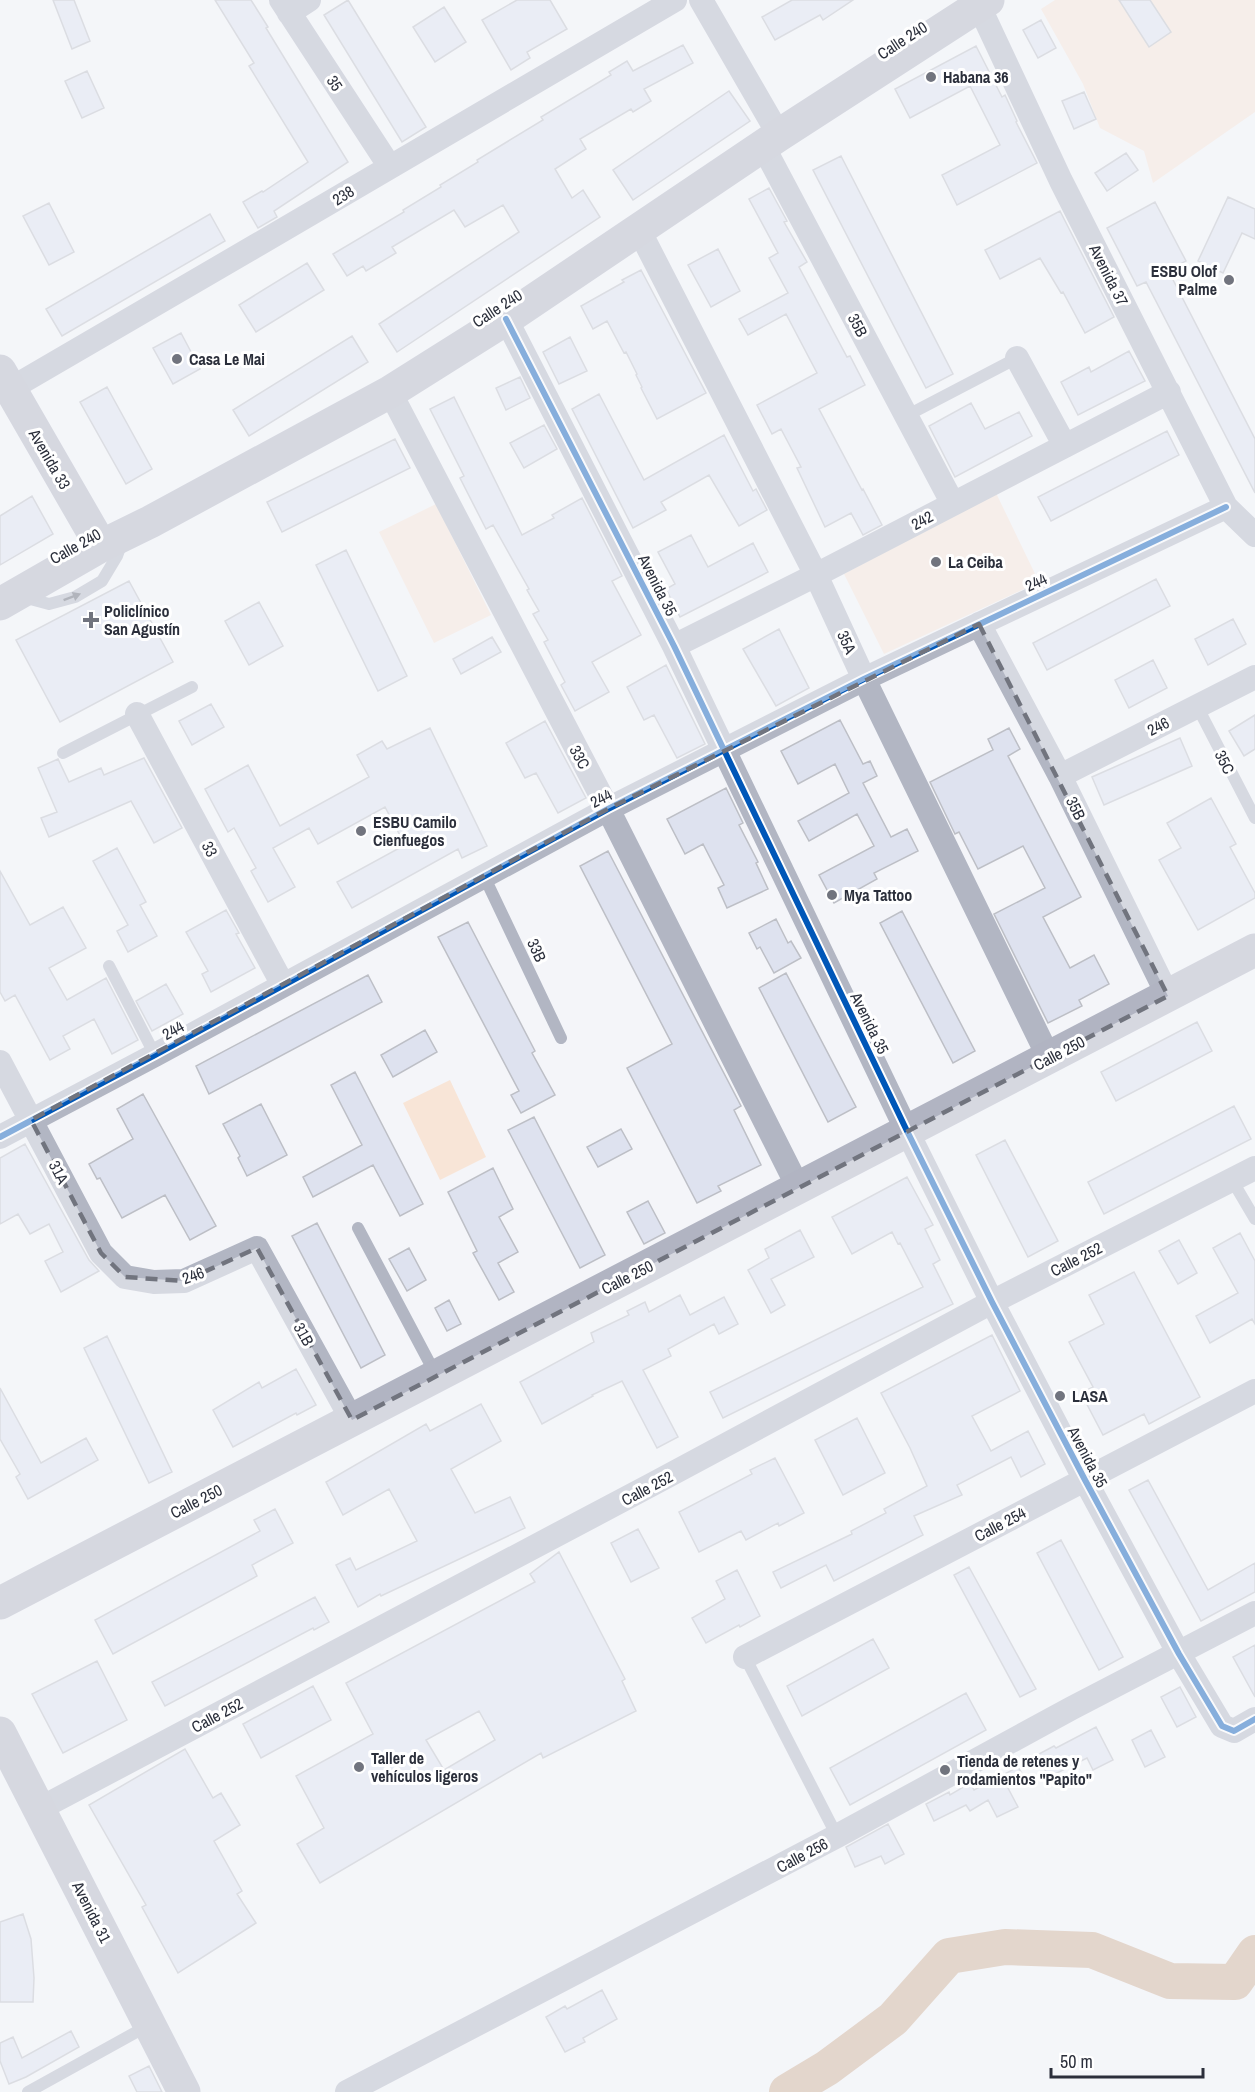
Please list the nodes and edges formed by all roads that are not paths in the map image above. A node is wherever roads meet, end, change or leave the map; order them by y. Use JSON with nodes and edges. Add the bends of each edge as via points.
{"nodes":[{"id":1,"x":675,"y":0,"type":"edge"},
{"id":2,"x":701,"y":0,"type":"edge"},
{"id":3,"x":983,"y":3,"type":"edge"},
{"id":4,"x":293,"y":4,"type":"edge"},
{"id":5,"x":771,"y":141,"type":"junction"},
{"id":6,"x":390,"y":167,"type":"junction"},
{"id":7,"x":639,"y":230,"type":"junction"},
{"id":8,"x":506,"y":319,"type":"junction"},
{"id":9,"x":1017,"y":358,"type":"joint"},
{"id":10,"x":5,"y":380,"type":"edge"},
{"id":11,"x":390,"y":392,"type":"junction"},
{"id":12,"x":1169,"y":392,"type":"junction"},
{"id":13,"x":906,"y":416,"type":"junction"},
{"id":14,"x":1065,"y":446,"type":"junction"},
{"id":15,"x":953,"y":504,"type":"junction"},
{"id":16,"x":1226,"y":507,"type":"junction"},
{"id":17,"x":1255,"y":535,"type":"edge"},
{"id":18,"x":113,"y":540,"type":"junction"},
{"id":19,"x":816,"y":575,"type":"junction"},
{"id":20,"x":8,"y":600,"type":"edge"},
{"id":21,"x":979,"y":624,"type":"junction"},
{"id":22,"x":674,"y":646,"type":"junction"},
{"id":23,"x":1255,"y":676,"type":"edge"},
{"id":24,"x":864,"y":679,"type":"junction"},
{"id":25,"x":192,"y":687,"type":"dead end"},
{"id":26,"x":1197,"y":706,"type":"junction"},
{"id":27,"x":137,"y":714,"type":"junction"},
{"id":28,"x":725,"y":751,"type":"junction"},
{"id":29,"x":63,"y":753,"type":"dead end"},
{"id":30,"x":1060,"y":776,"type":"junction"},
{"id":31,"x":608,"y":809,"type":"junction"},
{"id":32,"x":1255,"y":818,"type":"edge"},
{"id":33,"x":484,"y":876,"type":"junction"},
{"id":34,"x":1255,"y":950,"type":"edge"},
{"id":35,"x":109,"y":966,"type":"dead end"},
{"id":36,"x":283,"y":985,"type":"junction"},
{"id":37,"x":1168,"y":996,"type":"junction"},
{"id":38,"x":561,"y":1038,"type":"dead end"},
{"id":39,"x":155,"y":1055,"type":"junction"},
{"id":40,"x":1049,"y":1058,"type":"junction"},
{"id":41,"x":0,"y":1062,"type":"edge"},
{"id":42,"x":31,"y":1120,"type":"junction"},
{"id":43,"x":907,"y":1131,"type":"junction"},
{"id":44,"x":0,"y":1137,"type":"edge"},
{"id":45,"x":1255,"y":1168,"type":"edge"},
{"id":46,"x":1232,"y":1180,"type":"junction"},
{"id":47,"x":798,"y":1187,"type":"junction"},
{"id":48,"x":1255,"y":1219,"type":"edge"},
{"id":49,"x":358,"y":1228,"type":"dead end"},
{"id":50,"x":257,"y":1248,"type":"joint"},
{"id":51,"x":125,"y":1277,"type":"joint"},
{"id":52,"x":992,"y":1302,"type":"junction"},
{"id":53,"x":436,"y":1376,"type":"junction"},
{"id":54,"x":1255,"y":1391,"type":"edge"},
{"id":55,"x":352,"y":1420,"type":"junction"},
{"id":56,"x":1084,"y":1480,"type":"junction"},
{"id":57,"x":0,"y":1603,"type":"edge"},
{"id":58,"x":1255,"y":1613,"type":"edge"},
{"id":59,"x":1179,"y":1654,"type":"junction"},
{"id":60,"x":745,"y":1657,"type":"joint"},
{"id":61,"x":1255,"y":1719,"type":"edge"},
{"id":62,"x":0,"y":1733,"type":"edge"},
{"id":63,"x":39,"y":1809,"type":"junction"},
{"id":64,"x":837,"y":1836,"type":"junction"},
{"id":65,"x":150,"y":2025,"type":"junction"},
{"id":66,"x":28,"y":2092,"type":"edge"},
{"id":67,"x":184,"y":2092,"type":"edge"},
{"id":68,"x":346,"y":2092,"type":"edge"}],
"edges":[{"from":1,"to":6,"type":"street","name":"238"},
{"from":2,"to":5,"type":"street","name":"35B"},
{"from":3,"to":5,"type":"street","name":"Calle 240"},
{"from":3,"to":12,"type":"street","name":"Avenida 37","via":[[1061,181]]},
{"from":4,"to":6,"type":"street","name":"35"},
{"from":5,"to":7,"type":"street","name":"Calle 240"},
{"from":5,"to":13,"type":"street","name":"35B"},
{"from":6,"to":10,"type":"street","name":"238","via":[[314,213]]},
{"from":7,"to":8,"type":"street","name":"Calle 240"},
{"from":7,"to":19,"type":"street","name":"35A"},
{"from":8,"to":11,"type":"street","name":"Calle 240"},
{"from":8,"to":22,"type":"street","name":"Avenida 35"},
{"from":9,"to":13,"type":"lane"},
{"from":9,"to":14,"type":"street"},
{"from":10,"to":18,"type":"street","name":"Avenida 33"},
{"from":11,"to":18,"type":"street","name":"Calle 240"},
{"from":11,"to":31,"type":"street","name":"33C"},
{"from":12,"to":14,"type":"street","name":"242"},
{"from":12,"to":16,"type":"street","name":"Avenida 37"},
{"from":13,"to":15,"type":"street","name":"35B"},
{"from":14,"to":15,"type":"street","name":"242"},
{"from":15,"to":19,"type":"street","name":"242"},
{"from":16,"to":17,"type":"street","name":"Avenida 37"},
{"from":16,"to":21,"type":"street","name":"244"},
{"from":18,"to":20,"type":"street","name":"Calle 240"},
{"from":19,"to":22,"type":"street","name":"242"},
{"from":19,"to":24,"type":"street","name":"35A"},
{"from":21,"to":24,"type":"street","name":"244"},
{"from":21,"to":30,"type":"street","name":"35B"},
{"from":22,"to":28,"type":"street","name":"Avenida 35"},
{"from":23,"to":26,"type":"street","name":"246"},
{"from":24,"to":28,"type":"street","name":"244"},
{"from":24,"to":40,"type":"street","name":"35A"},
{"from":25,"to":27,"type":"lane"},
{"from":26,"to":30,"type":"street","name":"246"},
{"from":26,"to":32,"type":"lane","name":"35C"},
{"from":27,"to":29,"type":"lane"},
{"from":27,"to":36,"type":"street","name":"33"},
{"from":28,"to":31,"type":"street","name":"244"},
{"from":28,"to":43,"type":"street","name":"Avenida 35"},
{"from":30,"to":37,"type":"street","name":"35B"},
{"from":31,"to":33,"type":"street","name":"244"},
{"from":31,"to":47,"type":"street","name":"33C"},
{"from":33,"to":36,"type":"street","name":"244"},
{"from":33,"to":38,"type":"lane","name":"33B"},
{"from":34,"to":37,"type":"street","name":"Calle 250"},
{"from":35,"to":39,"type":"lane"},
{"from":36,"to":39,"type":"street","name":"244"},
{"from":37,"to":40,"type":"street","name":"Calle 250"},
{"from":39,"to":42,"type":"street","name":"244"},
{"from":40,"to":43,"type":"street","name":"Calle 250"},
{"from":41,"to":42,"type":"street","name":"31A"},
{"from":42,"to":44,"type":"street","name":"244"},
{"from":42,"to":51,"type":"street","name":"31A","via":[[101,1253]]},
{"from":43,"to":47,"type":"street","name":"Calle 250"},
{"from":43,"to":52,"type":"street","name":"Avenida 35"},
{"from":45,"to":46,"type":"street","name":"Calle 252"},
{"from":46,"to":48,"type":"lane"},
{"from":46,"to":52,"type":"street","name":"Calle 252"},
{"from":47,"to":53,"type":"street","name":"Calle 250"},
{"from":49,"to":53,"type":"lane"},
{"from":50,"to":51,"type":"street","name":"246","via":[[184,1281],[154,1282]]},
{"from":50,"to":55,"type":"street","name":"31B"},
{"from":52,"to":56,"type":"street","name":"Avenida 35"},
{"from":52,"to":63,"type":"street","name":"Calle 252"},
{"from":53,"to":55,"type":"street","name":"Calle 250"},
{"from":54,"to":56,"type":"street","name":"Calle 254"},
{"from":55,"to":57,"type":"street","name":"Calle 250"},
{"from":56,"to":59,"type":"street","name":"Avenida 35"},
{"from":56,"to":60,"type":"street","name":"Calle 254"},
{"from":58,"to":59,"type":"street","name":"Calle 256"},
{"from":59,"to":61,"type":"street","name":"Avenida 35","via":[[1222,1726],[1234,1731]]},
{"from":59,"to":64,"type":"street","name":"Calle 256"},
{"from":60,"to":64,"type":"lane"},
{"from":62,"to":63,"type":"street","name":"Avenida 31"},
{"from":63,"to":65,"type":"street","name":"Avenida 31"},
{"from":64,"to":68,"type":"street","name":"Calle 256"},
{"from":65,"to":66,"type":"lane"},
{"from":65,"to":67,"type":"street","name":"Avenida 31"}]}
